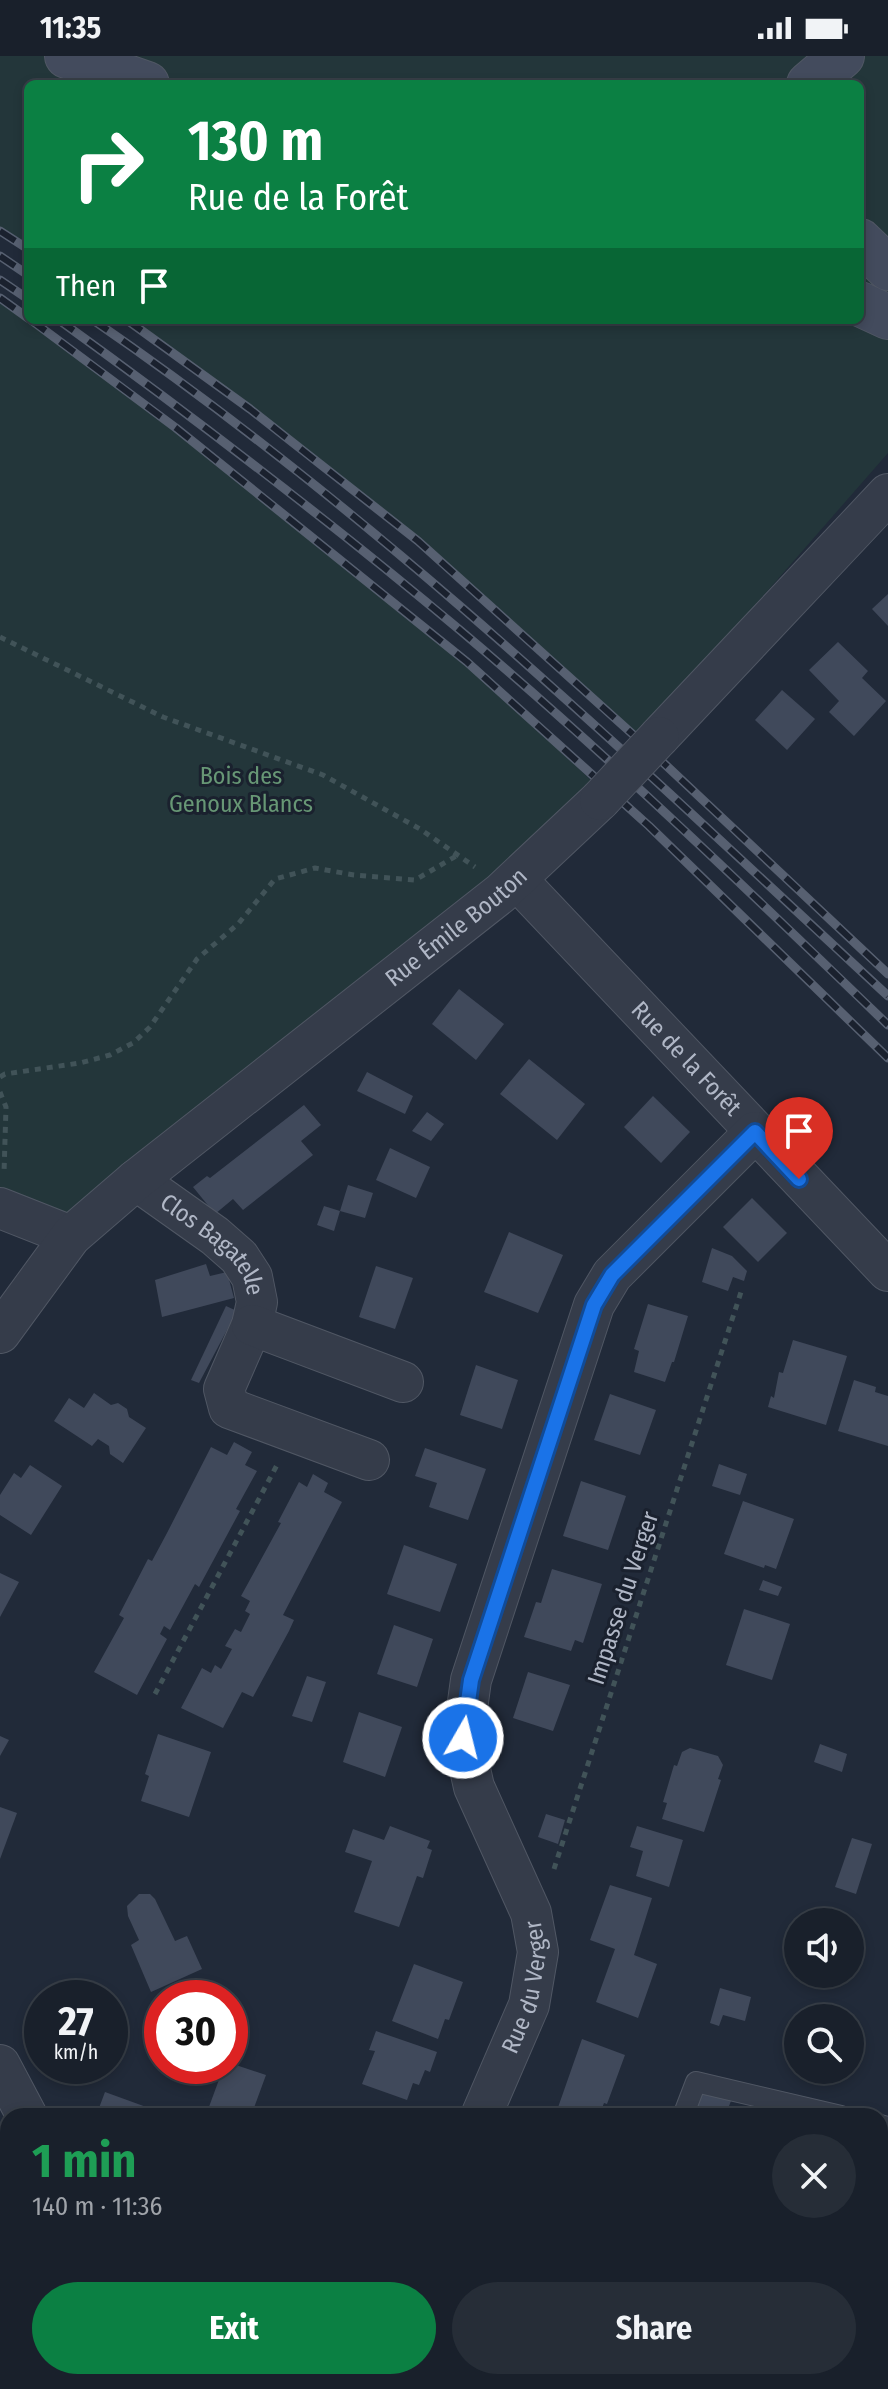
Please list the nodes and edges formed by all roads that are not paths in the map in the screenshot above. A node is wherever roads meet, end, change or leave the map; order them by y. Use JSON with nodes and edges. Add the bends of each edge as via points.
{"nodes":[{"id":1,"x":67,"y":56,"type":"edge"},
{"id":2,"x":842,"y":56,"type":"edge"},
{"id":3,"x":136,"y":80,"type":"edge"},
{"id":4,"x":814,"y":80,"type":"edge"},
{"id":5,"x":864,"y":245,"type":"edge"},
{"id":6,"x":888,"y":268,"type":"edge"},
{"id":7,"x":864,"y":306,"type":"edge"},
{"id":8,"x":888,"y":317,"type":"edge"},
{"id":9,"x":888,"y":494,"type":"edge"},
{"id":10,"x":509,"y":887,"type":"junction"},
{"id":11,"x":755,"y":1132,"type":"junction"},
{"id":12,"x":136,"y":1180,"type":"junction"},
{"id":13,"x":1,"y":1193,"type":"edge"},
{"id":14,"x":71,"y":1236,"type":"junction"},
{"id":15,"x":888,"y":1271,"type":"edge"},
{"id":16,"x":252,"y":1325,"type":"junction"},
{"id":17,"x":0,"y":1333,"type":"edge"},
{"id":18,"x":403,"y":1382,"type":"dead end"},
{"id":19,"x":369,"y":1460,"type":"dead end"},
{"id":20,"x":0,"y":2065,"type":"edge"},
{"id":21,"x":23,"y":2108,"type":"edge"},
{"id":22,"x":484,"y":2108,"type":"edge"},
{"id":23,"x":686,"y":2108,"type":"edge"},
{"id":24,"x":807,"y":2108,"type":"edge"}],
"edges":[{"from":1,"to":3,"type":"main road"},
{"from":2,"to":4,"type":"main road"},
{"from":5,"to":6,"type":"main road"},
{"from":7,"to":8,"type":"main road"},
{"from":9,"to":10,"type":"street","name":"Rue Émile Bouton","bridge":true,"via":[[600,800]]},
{"from":10,"to":11,"type":"street","name":"Rue de la Forêt"},
{"from":10,"to":12,"type":"street","name":"Rue Émile Bouton"},
{"from":11,"to":15,"type":"street","name":"Rue de la Forêt"},
{"from":11,"to":22,"type":"street","name":"Rue du Verger","via":[[612,1275],[594,1305],[471,1680],[463,1738],[474,1787],[531,1913],[538,1952],[529,2005]]},
{"from":12,"to":14,"type":"street","name":"Rue Émile Bouton"},
{"from":12,"to":16,"type":"street","name":"Clos Bagatelle","via":[[239,1257],[252,1277],[257,1302]]},
{"from":13,"to":14,"type":"street"},
{"from":14,"to":17,"type":"street","name":"Rue Émile Bouton"},
{"from":16,"to":18,"type":"street","name":"Clos Bagatelle"},
{"from":16,"to":19,"type":"street","name":"Clos Bagatelle","via":[[224,1389],[229,1408]]},
{"from":20,"to":21,"type":"street"},
{"from":23,"to":24,"type":"lane","via":[[696,2082]]}]}
